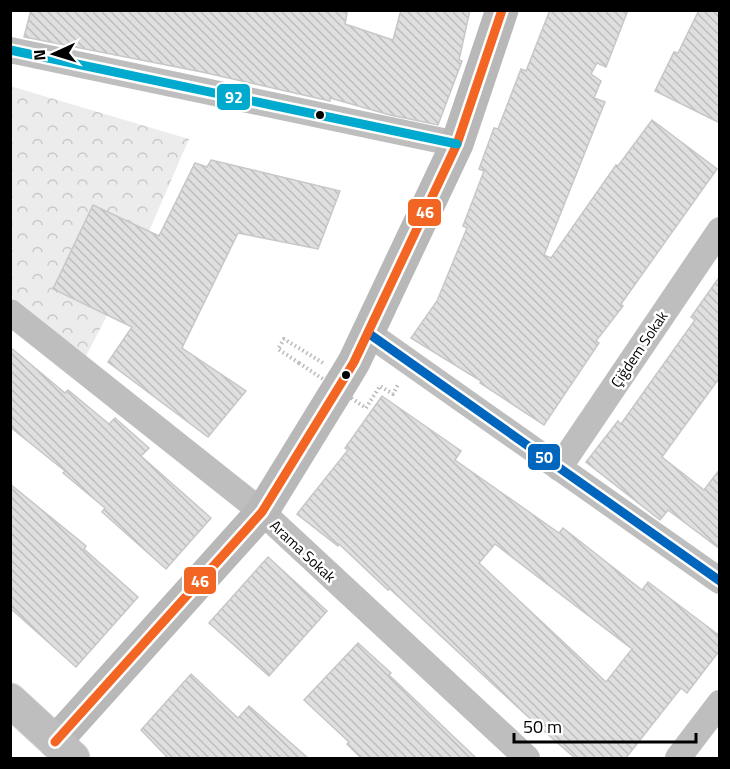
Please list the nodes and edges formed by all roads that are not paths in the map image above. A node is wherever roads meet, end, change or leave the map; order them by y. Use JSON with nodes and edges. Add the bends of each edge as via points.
{"nodes":[{"id":1,"x":502,"y":10,"type":"edge"},
{"id":2,"x":10,"y":50,"type":"edge"},
{"id":3,"x":457,"y":144,"type":"junction"},
{"id":4,"x":720,"y":230,"type":"edge"},
{"id":5,"x":10,"y":312,"type":"edge"},
{"id":6,"x":368,"y":333,"type":"junction"},
{"id":7,"x":559,"y":468,"type":"junction"},
{"id":8,"x":261,"y":512,"type":"junction"},
{"id":9,"x":720,"y":581,"type":"edge"},
{"id":10,"x":10,"y":700,"type":"edge"},
{"id":11,"x":720,"y":703,"type":"edge"},
{"id":12,"x":64,"y":750,"type":"edge"},
{"id":13,"x":527,"y":759,"type":"edge"},
{"id":14,"x":678,"y":759,"type":"edge"}],
"edges":[{"from":1,"to":3,"type":"main road"},
{"from":2,"to":3,"type":"street"},
{"from":3,"to":6,"type":"main road"},
{"from":4,"to":7,"type":"street","name":"Çiğdem Sokak"},
{"from":5,"to":8,"type":"street","name":"Arama Sokak"},
{"from":6,"to":7,"type":"street"},
{"from":6,"to":8,"type":"main road"},
{"from":7,"to":9,"type":"street"},
{"from":8,"to":12,"type":"main road"},
{"from":8,"to":13,"type":"street","name":"Arama Sokak"},
{"from":10,"to":12,"type":"highway"},
{"from":11,"to":14,"type":"street"}]}
